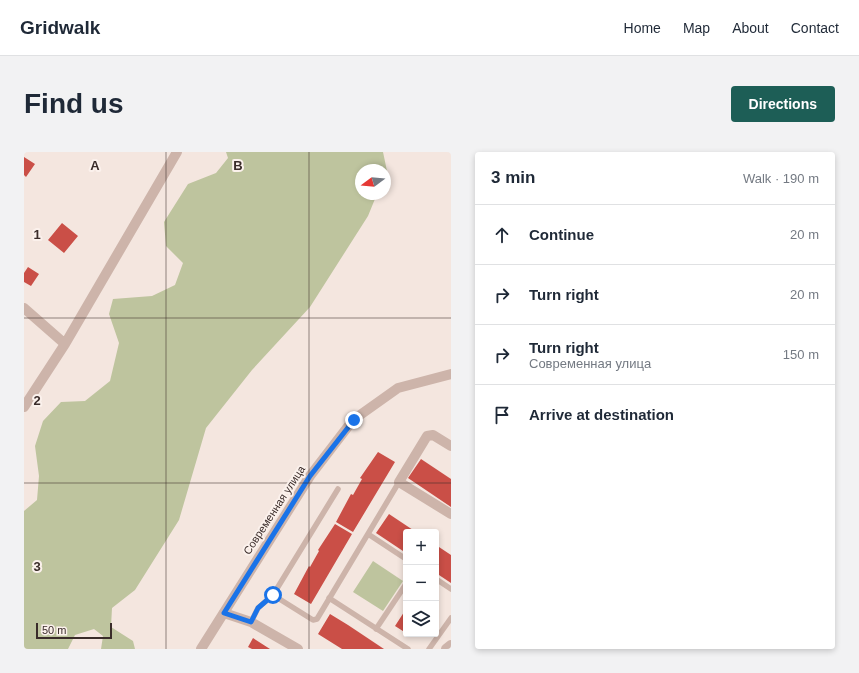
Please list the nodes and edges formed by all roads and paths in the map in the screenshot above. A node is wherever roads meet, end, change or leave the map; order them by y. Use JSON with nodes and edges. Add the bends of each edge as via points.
{"nodes":[{"id":1,"x":177,"y":152,"type":"edge"},
{"id":2,"x":24,"y":308,"type":"edge"},
{"id":3,"x":65,"y":344,"type":"junction"},
{"id":4,"x":451,"y":374,"type":"edge"},
{"id":5,"x":24,"y":408,"type":"edge"},
{"id":6,"x":451,"y":446,"type":"edge"},
{"id":7,"x":399,"y":482,"type":"junction"},
{"id":8,"x":338,"y":489,"type":"dead end"},
{"id":9,"x":451,"y":514,"type":"edge"},
{"id":10,"x":368,"y":534,"type":"junction"},
{"id":11,"x":403,"y":557,"type":"edge"},
{"id":12,"x":439,"y":581,"type":"edge"},
{"id":13,"x":403,"y":588,"type":"edge"},
{"id":14,"x":451,"y":589,"type":"edge"},
{"id":15,"x":273,"y":595,"type":"junction"},
{"id":16,"x":329,"y":598,"type":"junction"},
{"id":17,"x":224,"y":613,"type":"junction"},
{"id":18,"x":451,"y":618,"type":"edge"},
{"id":19,"x":251,"y":622,"type":"junction"},
{"id":20,"x":376,"y":628,"type":"junction"},
{"id":21,"x":451,"y":644,"type":"edge"},
{"id":22,"x":201,"y":649,"type":"edge"},
{"id":23,"x":298,"y":649,"type":"edge"},
{"id":24,"x":408,"y":649,"type":"edge"},
{"id":25,"x":429,"y":649,"type":"edge"},
{"id":26,"x":446,"y":649,"type":"edge"}],
"edges":[{"from":1,"to":3,"type":"street"},
{"from":2,"to":3,"type":"street"},
{"from":3,"to":5,"type":"street"},
{"from":4,"to":17,"type":"street","name":"Современная улица","via":[[398,388],[354,420],[310,476]]},
{"from":6,"to":7,"type":"street","via":[[433,435],[427,436]]},
{"from":7,"to":9,"type":"street"},
{"from":7,"to":10,"type":"lane"},
{"from":8,"to":15,"type":"lane"},
{"from":10,"to":11,"type":"lane"},
{"from":10,"to":16,"type":"lane"},
{"from":12,"to":14,"type":"lane"},
{"from":13,"to":20,"type":"lane"},
{"from":15,"to":16,"type":"lane","via":[[315,620]]},
{"from":15,"to":19,"type":"lane","via":[[258,608]]},
{"from":16,"to":20,"type":"lane"},
{"from":17,"to":19,"type":"street"},
{"from":17,"to":22,"type":"street","name":"Современная улица"},
{"from":18,"to":25,"type":"lane"},
{"from":19,"to":23,"type":"street"},
{"from":20,"to":24,"type":"lane"},
{"from":21,"to":26,"type":"street"}]}
